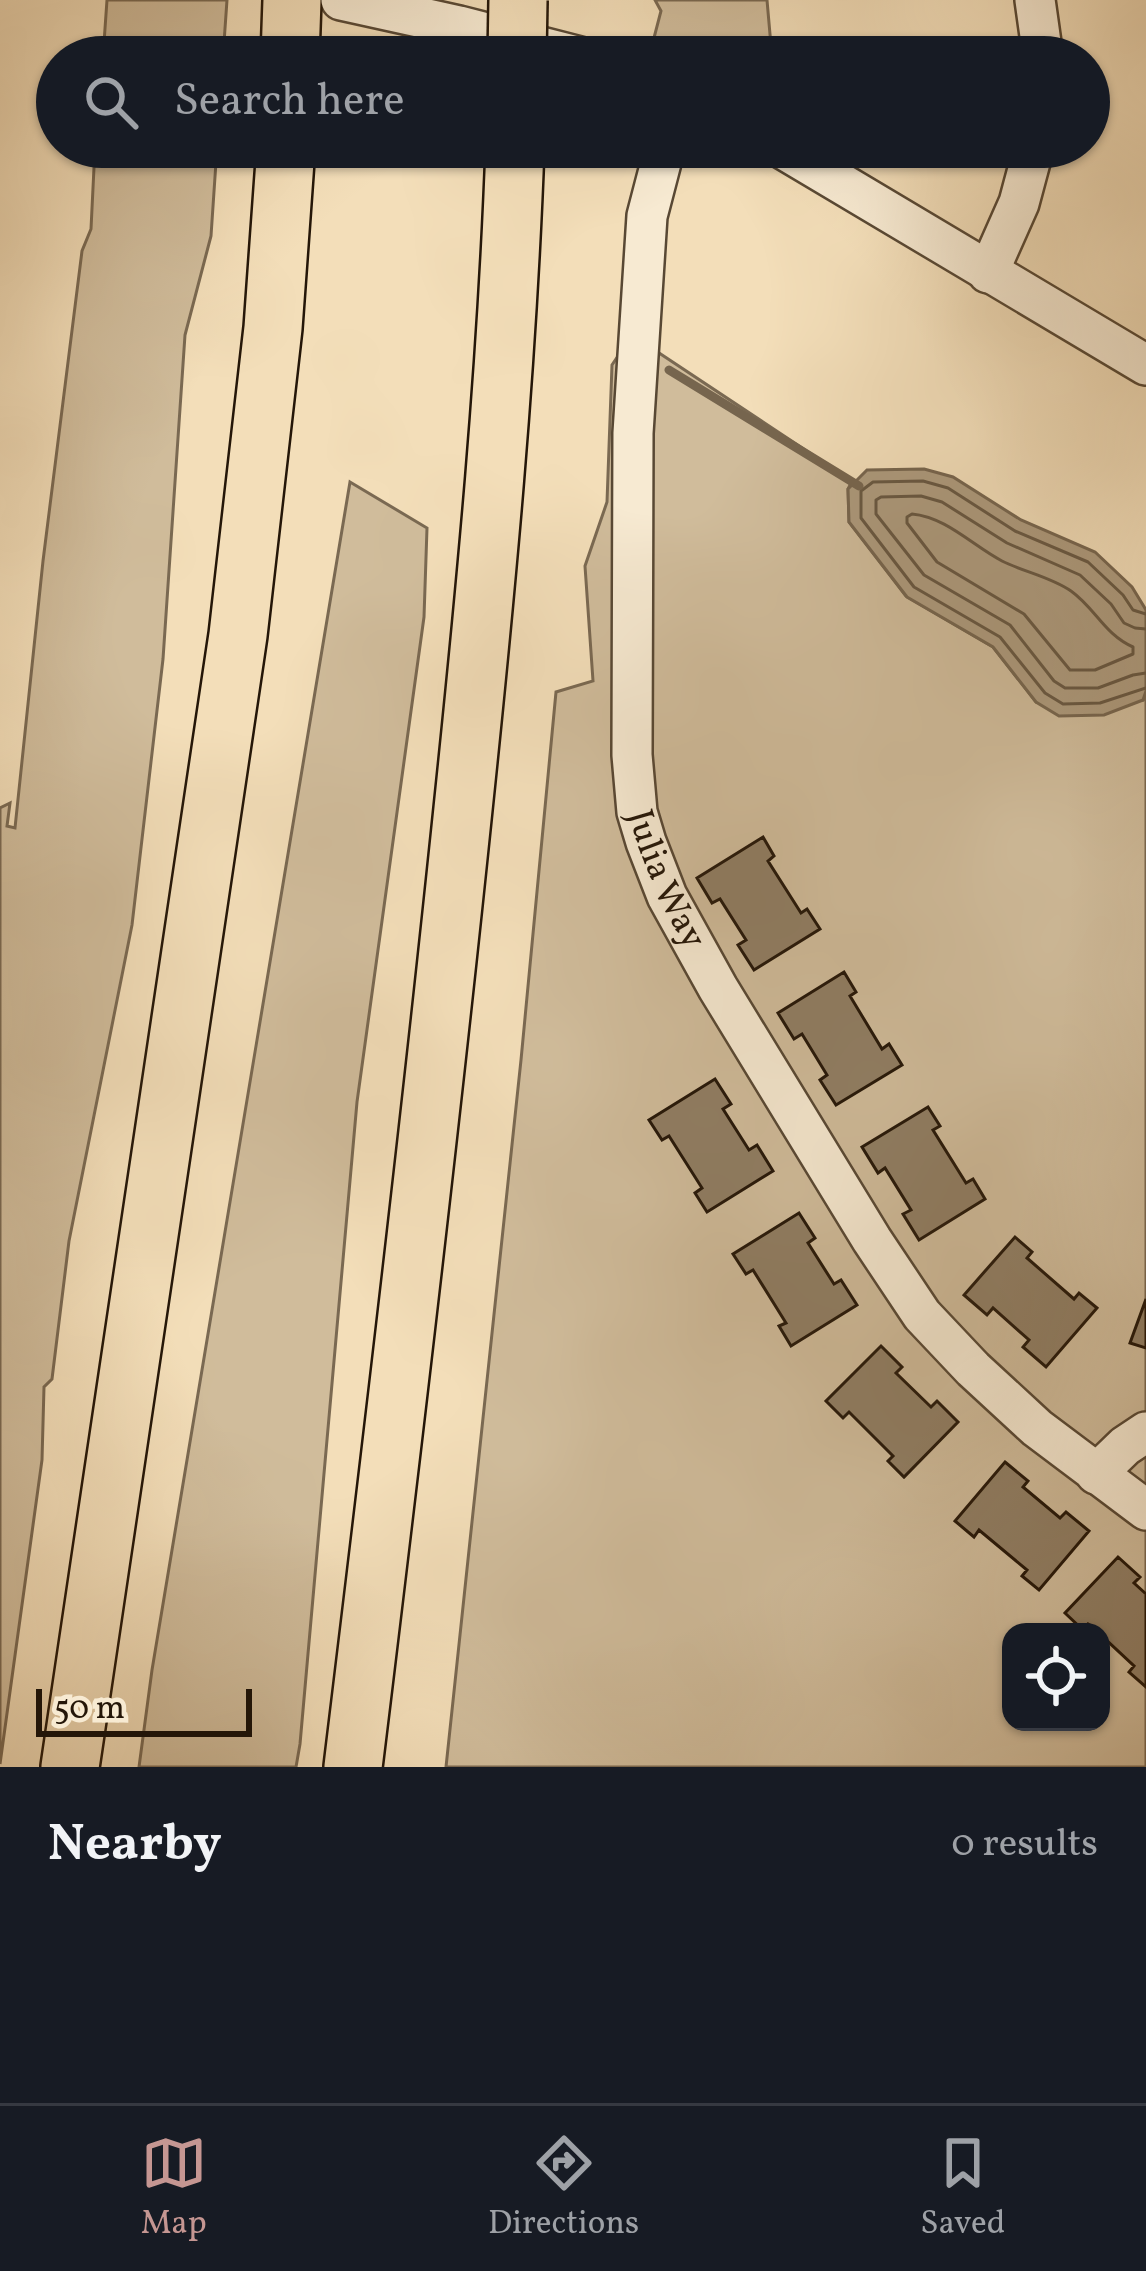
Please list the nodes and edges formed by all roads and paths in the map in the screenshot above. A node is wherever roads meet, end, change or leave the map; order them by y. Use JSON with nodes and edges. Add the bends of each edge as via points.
{"nodes":[{"id":1,"x":340,"y":0,"type":"edge"},
{"id":2,"x":518,"y":0,"type":"edge"},
{"id":3,"x":1035,"y":0,"type":"edge"},
{"id":4,"x":498,"y":36,"type":"edge"},
{"id":5,"x":517,"y":36,"type":"edge"},
{"id":6,"x":1040,"y":36,"type":"edge"},
{"id":7,"x":284,"y":168,"type":"edge"},
{"id":8,"x":513,"y":168,"type":"edge"},
{"id":9,"x":660,"y":168,"type":"edge"},
{"id":10,"x":815,"y":168,"type":"edge"},
{"id":11,"x":1028,"y":168,"type":"edge"},
{"id":12,"x":988,"y":273,"type":"junction"},
{"id":13,"x":1146,"y":365,"type":"edge"},
{"id":14,"x":1146,"y":1432,"type":"edge"},
{"id":15,"x":1096,"y":1474,"type":"junction"},
{"id":16,"x":109,"y":1504,"type":"junction"},
{"id":17,"x":1146,"y":1510,"type":"edge"},
{"id":18,"x":379,"y":1556,"type":"junction"},
{"id":19,"x":44,"y":1767,"type":"edge"},
{"id":20,"x":70,"y":1767,"type":"edge"},
{"id":21,"x":353,"y":1767,"type":"edge"},
{"id":22,"x":384,"y":1767,"type":"edge"}],
"edges":[{"from":1,"to":4,"type":"street"},
{"from":2,"to":5,"type":"highway","bridge":true},
{"from":3,"to":6,"type":"street"},
{"from":7,"to":16,"type":"highway","via":[[251,532]]},
{"from":8,"to":18,"type":"highway","via":[[482,617]]},
{"from":9,"to":15,"type":"street","name":"Julia Way","via":[[647,216],[633,454],[632,754],[646,842],[718,988],[922,1315],[973,1370]]},
{"from":10,"to":12,"type":"street"},
{"from":11,"to":12,"type":"street"},
{"from":12,"to":13,"type":"street"},
{"from":14,"to":15,"type":"street"},
{"from":15,"to":17,"type":"street","name":"Julia Way"},
{"from":16,"to":19,"type":"highway"},
{"from":16,"to":20,"type":"highway"},
{"from":18,"to":21,"type":"highway"},
{"from":18,"to":22,"type":"highway"}]}
